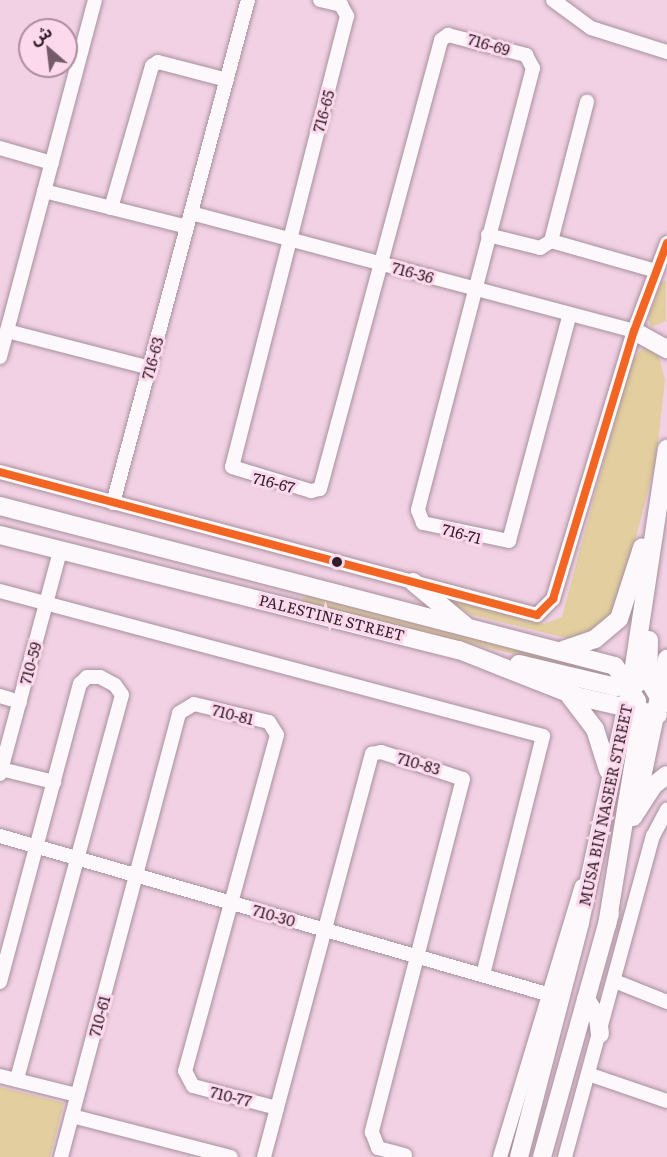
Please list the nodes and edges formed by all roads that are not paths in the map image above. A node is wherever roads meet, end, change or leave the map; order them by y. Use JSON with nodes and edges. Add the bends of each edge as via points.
{"nodes":[{"id":1,"x":95,"y":0,"type":"edge"},
{"id":2,"x":248,"y":0,"type":"edge"},
{"id":3,"x":320,"y":0,"type":"edge"},
{"id":4,"x":553,"y":0,"type":"edge"},
{"id":5,"x":667,"y":52,"type":"edge"},
{"id":6,"x":227,"y":80,"type":"junction"},
{"id":7,"x":587,"y":102,"type":"dead end"},
{"id":8,"x":0,"y":148,"type":"edge"},
{"id":9,"x":52,"y":163,"type":"junction"},
{"id":10,"x":44,"y":190,"type":"junction"},
{"id":11,"x":111,"y":208,"type":"junction"},
{"id":12,"x":191,"y":213,"type":"junction"},
{"id":13,"x":187,"y":227,"type":"junction"},
{"id":14,"x":488,"y":235,"type":"junction"},
{"id":15,"x":289,"y":239,"type":"junction"},
{"id":16,"x":551,"y":241,"type":"junction"},
{"id":17,"x":667,"y":243,"type":"edge"},
{"id":18,"x":382,"y":264,"type":"junction"},
{"id":19,"x":656,"y":271,"type":"junction"},
{"id":20,"x":473,"y":288,"type":"junction"},
{"id":21,"x":570,"y":314,"type":"junction"},
{"id":22,"x":7,"y":331,"type":"junction"},
{"id":23,"x":634,"y":331,"type":"junction"},
{"id":24,"x":663,"y":340,"type":"edge"},
{"id":25,"x":0,"y":357,"type":"edge"},
{"id":26,"x":150,"y":368,"type":"junction"},
{"id":27,"x":667,"y":449,"type":"edge"},
{"id":28,"x":663,"y":471,"type":"junction"},
{"id":29,"x":0,"y":472,"type":"edge"},
{"id":30,"x":114,"y":503,"type":"junction"},
{"id":31,"x":0,"y":506,"type":"edge"},
{"id":32,"x":0,"y":535,"type":"edge"},
{"id":33,"x":60,"y":552,"type":"junction"},
{"id":34,"x":413,"y":582,"type":"junction"},
{"id":35,"x":301,"y":587,"type":"junction"},
{"id":36,"x":0,"y":591,"type":"edge"},
{"id":37,"x":46,"y":603,"type":"junction"},
{"id":38,"x":295,"y":608,"type":"junction"},
{"id":39,"x":469,"y":629,"type":"junction"},
{"id":40,"x":459,"y":650,"type":"junction"},
{"id":41,"x":559,"y":651,"type":"junction"},
{"id":42,"x":667,"y":651,"type":"edge"},
{"id":43,"x":667,"y":659,"type":"edge"},
{"id":44,"x":648,"y":679,"type":"junction"},
{"id":45,"x":631,"y":686,"type":"junction"},
{"id":46,"x":565,"y":692,"type":"junction"},
{"id":47,"x":0,"y":696,"type":"edge"},
{"id":48,"x":20,"y":702,"type":"junction"},
{"id":49,"x":663,"y":710,"type":"edge"},
{"id":50,"x":631,"y":711,"type":"junction"},
{"id":51,"x":1,"y":772,"type":"edge"},
{"id":52,"x":609,"y":773,"type":"junction"},
{"id":53,"x":667,"y":775,"type":"edge"},
{"id":54,"x":54,"y":782,"type":"junction"},
{"id":55,"x":667,"y":810,"type":"edge"},
{"id":56,"x":633,"y":817,"type":"junction"},
{"id":57,"x":0,"y":836,"type":"edge"},
{"id":58,"x":36,"y":847,"type":"junction"},
{"id":59,"x":79,"y":859,"type":"junction"},
{"id":60,"x":590,"y":871,"type":"junction"},
{"id":61,"x":136,"y":875,"type":"junction"},
{"id":62,"x":231,"y":903,"type":"junction"},
{"id":63,"x":607,"y":925,"type":"junction"},
{"id":64,"x":326,"y":930,"type":"junction"},
{"id":65,"x":420,"y":957,"type":"junction"},
{"id":66,"x":483,"y":975,"type":"junction"},
{"id":67,"x":0,"y":982,"type":"edge"},
{"id":68,"x":616,"y":982,"type":"junction"},
{"id":69,"x":547,"y":994,"type":"junction"},
{"id":70,"x":586,"y":999,"type":"junction"},
{"id":71,"x":667,"y":1002,"type":"edge"},
{"id":72,"x":600,"y":1034,"type":"junction"},
{"id":73,"x":588,"y":1074,"type":"junction"},
{"id":74,"x":0,"y":1076,"type":"edge"},
{"id":75,"x":17,"y":1080,"type":"junction"},
{"id":76,"x":77,"y":1095,"type":"junction"},
{"id":77,"x":667,"y":1101,"type":"edge"},
{"id":78,"x":277,"y":1108,"type":"junction"},
{"id":79,"x":72,"y":1116,"type":"junction"},
{"id":80,"x":405,"y":1155,"type":"dead end"},
{"id":81,"x":61,"y":1157,"type":"edge"},
{"id":82,"x":231,"y":1157,"type":"edge"},
{"id":83,"x":264,"y":1157,"type":"edge"},
{"id":84,"x":500,"y":1157,"type":"edge"},
{"id":85,"x":519,"y":1157,"type":"edge"},
{"id":86,"x":542,"y":1157,"type":"edge"},
{"id":87,"x":566,"y":1157,"type":"edge"}],
"edges":[{"from":1,"to":9,"type":"street"},
{"from":2,"to":6,"type":"street"},
{"from":3,"to":15,"type":"street","name":"716-65","via":[[341,5],[347,16]]},
{"from":4,"to":5,"type":"street","via":[[591,28]]},
{"from":6,"to":11,"type":"street","via":[[158,62],[152,66]]},
{"from":6,"to":12,"type":"street"},
{"from":7,"to":16,"type":"street"},
{"from":8,"to":9,"type":"street"},
{"from":9,"to":10,"type":"street"},
{"from":10,"to":11,"type":"street"},
{"from":10,"to":22,"type":"street"},
{"from":11,"to":13,"type":"street"},
{"from":12,"to":13,"type":"street","name":"716-63"},
{"from":12,"to":15,"type":"street","name":"716-36"},
{"from":13,"to":26,"type":"street","name":"716-63"},
{"from":14,"to":16,"type":"street","via":[[540,248]]},
{"from":14,"to":18,"type":"street","name":"716-69","via":[[532,60],[454,34],[441,40]]},
{"from":14,"to":20,"type":"street","name":"716-69"},
{"from":15,"to":18,"type":"street","name":"716-36"},
{"from":15,"to":18,"type":"street","name":"716-67","via":[[231,461],[237,472],[320,489]]},
{"from":16,"to":19,"type":"street"},
{"from":17,"to":19,"type":"street"},
{"from":18,"to":20,"type":"street","name":"716-36"},
{"from":19,"to":23,"type":"street"},
{"from":20,"to":21,"type":"street","name":"716-36"},
{"from":20,"to":21,"type":"street","name":"716-71","via":[[418,510],[423,523],[509,541]]},
{"from":21,"to":23,"type":"street","name":"716-36"},
{"from":22,"to":25,"type":"street"},
{"from":22,"to":26,"type":"street"},
{"from":23,"to":24,"type":"main road"},
{"from":23,"to":34,"type":"street","via":[[551,605],[537,615],[526,614]]},
{"from":26,"to":30,"type":"street","name":"716-63"},
{"from":27,"to":28,"type":"main road","name":"MUSA BIN NASEER STREET"},
{"from":28,"to":41,"type":"main road","via":[[623,613],[595,639]]},
{"from":28,"to":44,"type":"main road"},
{"from":28,"to":45,"type":"main road","name":"MUSA BIN NASEER STREET"},
{"from":29,"to":30,"type":"street"},
{"from":30,"to":34,"type":"street"},
{"from":31,"to":35,"type":"main road","name":"PALESTINE STREET"},
{"from":32,"to":33,"type":"main road","name":"PALESTINE STREET"},
{"from":33,"to":37,"type":"street","name":"710-59"},
{"from":33,"to":38,"type":"main road","name":"PALESTINE STREET"},
{"from":34,"to":39,"type":"main road"},
{"from":35,"to":38,"type":"main road"},
{"from":35,"to":39,"type":"main road","name":"PALESTINE STREET"},
{"from":36,"to":37,"type":"street"},
{"from":37,"to":48,"type":"street","name":"710-59"},
{"from":37,"to":66,"type":"street","via":[[543,736]]},
{"from":38,"to":40,"type":"main road","name":"PALESTINE STREET"},
{"from":39,"to":41,"type":"main road","name":"PALESTINE STREET"},
{"from":40,"to":45,"type":"main road","via":[[616,687]]},
{"from":40,"to":46,"type":"main road","name":"PALESTINE STREET"},
{"from":41,"to":45,"type":"main road","name":"PALESTINE STREET","via":[[605,660],[623,673]]},
{"from":42,"to":44,"type":"main road"},
{"from":43,"to":49,"type":"main road","name":"MUSA BIN NASEER STREET"},
{"from":44,"to":45,"type":"main road"},
{"from":44,"to":49,"type":"main road"},
{"from":45,"to":50,"type":"main road","name":"MUSA BIN NASEER STREET"},
{"from":46,"to":50,"type":"main road","name":"PALESTINE STREET"},
{"from":46,"to":52,"type":"main road","via":[[595,729]]},
{"from":47,"to":48,"type":"street"},
{"from":48,"to":51,"type":"street","name":"710-59"},
{"from":49,"to":50,"type":"main road","name":"PALESTINE STREET"},
{"from":49,"to":56,"type":"main road","name":"MUSA BIN NASEER STREET"},
{"from":50,"to":52,"type":"main road","name":"MUSA BIN NASEER STREET"},
{"from":50,"to":63,"type":"main road"},
{"from":51,"to":54,"type":"street"},
{"from":52,"to":60,"type":"main road","name":"MUSA BIN NASEER STREET"},
{"from":53,"to":56,"type":"main road","via":[[654,785]]},
{"from":54,"to":58,"type":"street"},
{"from":54,"to":59,"type":"street","via":[[80,684],[92,676],[111,682],[122,695]]},
{"from":55,"to":68,"type":"street","via":[[653,836]]},
{"from":56,"to":63,"type":"main road","name":"MUSA BIN NASEER STREET"},
{"from":57,"to":58,"type":"street","name":"710-30"},
{"from":58,"to":59,"type":"street","name":"710-30"},
{"from":58,"to":67,"type":"street"},
{"from":59,"to":61,"type":"street","name":"710-30"},
{"from":59,"to":75,"type":"street"},
{"from":60,"to":69,"type":"street","via":[[572,912]]},
{"from":60,"to":85,"type":"main road","name":"MUSA BIN NASEER STREET"},
{"from":61,"to":62,"type":"street","name":"710-30"},
{"from":61,"to":62,"type":"street","name":"710-81","via":[[185,706],[269,722],[277,735]]},
{"from":61,"to":76,"type":"street","name":"710-61"},
{"from":62,"to":64,"type":"street","name":"710-30"},
{"from":62,"to":78,"type":"street","name":"710-77","via":[[185,1071],[187,1080],[193,1086]]},
{"from":63,"to":70,"type":"main road","name":"MUSA BIN NASEER STREET"},
{"from":64,"to":65,"type":"street","name":"710-30"},
{"from":64,"to":65,"type":"street","name":"710-83","via":[[372,754],[456,774],[464,787]]},
{"from":64,"to":78,"type":"street"},
{"from":65,"to":66,"type":"street","name":"710-30"},
{"from":65,"to":80,"type":"street","via":[[372,1132],[378,1148]]},
{"from":66,"to":69,"type":"street","name":"710-30"},
{"from":68,"to":71,"type":"street"},
{"from":68,"to":72,"type":"street"},
{"from":69,"to":84,"type":"street"},
{"from":70,"to":72,"type":"main road","via":[[598,1018]]},
{"from":70,"to":86,"type":"main road","name":"MUSA BIN NASEER STREET"},
{"from":72,"to":73,"type":"street"},
{"from":73,"to":77,"type":"street"},
{"from":73,"to":87,"type":"street"},
{"from":74,"to":75,"type":"street"},
{"from":75,"to":76,"type":"street"},
{"from":76,"to":79,"type":"street","name":"710-61"},
{"from":78,"to":83,"type":"street"},
{"from":79,"to":81,"type":"street","name":"710-61"},
{"from":79,"to":82,"type":"street"}]}
